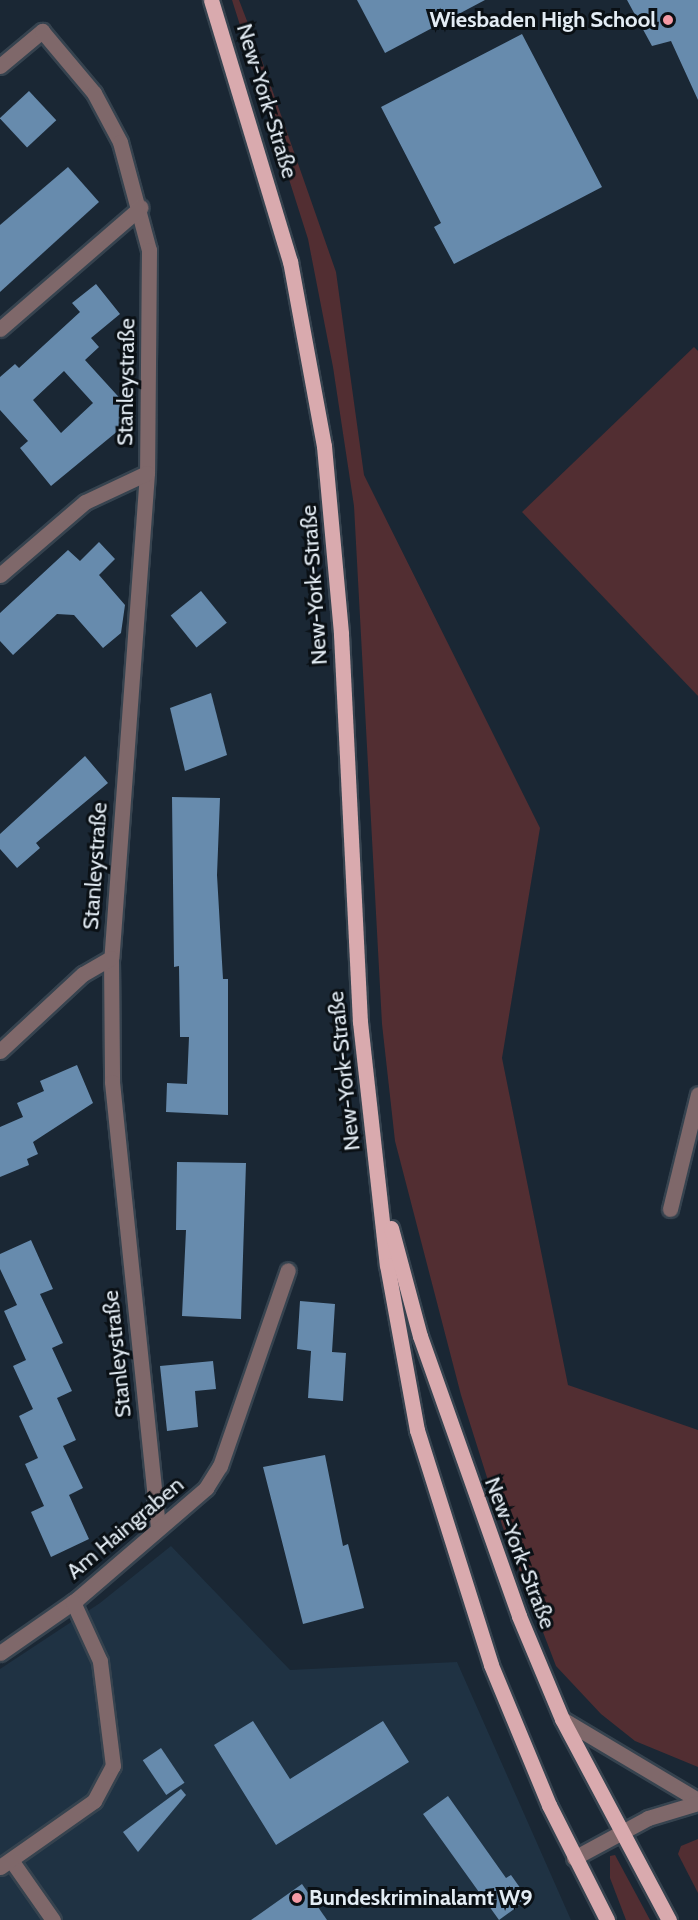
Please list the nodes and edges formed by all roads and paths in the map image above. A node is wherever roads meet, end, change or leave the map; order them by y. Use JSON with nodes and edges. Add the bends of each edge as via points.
{"nodes":[{"id":1,"x":211,"y":0,"type":"edge"},
{"id":2,"x":0,"y":66,"type":"edge"},
{"id":3,"x":141,"y":207,"type":"junction"},
{"id":4,"x":0,"y":329,"type":"edge"},
{"id":5,"x":147,"y":473,"type":"junction"},
{"id":6,"x":0,"y":575,"type":"edge"},
{"id":7,"x":111,"y":958,"type":"junction"},
{"id":8,"x":0,"y":1051,"type":"edge"},
{"id":9,"x":698,"y":1094,"type":"edge"},
{"id":10,"x":379,"y":1181,"type":"junction"},
{"id":11,"x":670,"y":1209,"type":"dead end"},
{"id":12,"x":288,"y":1270,"type":"dead end"},
{"id":13,"x":158,"y":1528,"type":"junction"},
{"id":14,"x":73,"y":1602,"type":"junction"},
{"id":15,"x":0,"y":1653,"type":"edge"},
{"id":16,"x":562,"y":1719,"type":"junction"},
{"id":17,"x":698,"y":1802,"type":"edge"},
{"id":18,"x":620,"y":1832,"type":"junction"},
{"id":19,"x":574,"y":1858,"type":"junction"},
{"id":20,"x":5,"y":1863,"type":"edge"},
{"id":21,"x":53,"y":1920,"type":"edge"},
{"id":22,"x":607,"y":1920,"type":"edge"},
{"id":23,"x":669,"y":1920,"type":"edge"}],
"edges":[{"from":1,"to":10,"type":"main road","name":"New-York-Straße","via":[[287,250],[324,447],[341,634],[360,1022]]},
{"from":2,"to":3,"type":"street","name":"Stanleystraße","via":[[42,31],[109,114]]},
{"from":3,"to":4,"type":"street"},
{"from":3,"to":5,"type":"street","name":"Stanleystraße","via":[[150,273]]},
{"from":5,"to":6,"type":"street","via":[[85,502]]},
{"from":5,"to":7,"type":"street","name":"Stanleystraße"},
{"from":7,"to":8,"type":"street","via":[[82,974]]},
{"from":7,"to":13,"type":"street","name":"Stanleystraße","via":[[112,1082]]},
{"from":9,"to":11,"type":"street"},
{"from":10,"to":16,"type":"main road","name":"New-York-Straße","via":[[420,1336],[471,1487]]},
{"from":10,"to":19,"type":"main road","name":"New-York-Straße","via":[[400,1348],[439,1510],[495,1675]]},
{"from":12,"to":13,"type":"street","name":"Am Haingraben","via":[[220,1466],[190,1505]]},
{"from":13,"to":14,"type":"street","name":"Am Haingraben"},
{"from":14,"to":15,"type":"street","name":"Am Haingraben"},
{"from":14,"to":20,"type":"street","via":[[100,1661],[113,1767],[94,1801]]},
{"from":16,"to":17,"type":"street"},
{"from":16,"to":18,"type":"main road","name":"New-York-Straße"},
{"from":17,"to":18,"type":"street"},
{"from":18,"to":19,"type":"street"},
{"from":18,"to":23,"type":"main road","name":"New-York-Straße"},
{"from":19,"to":22,"type":"main road","name":"New-York-Straße"},
{"from":20,"to":21,"type":"street"}]}
